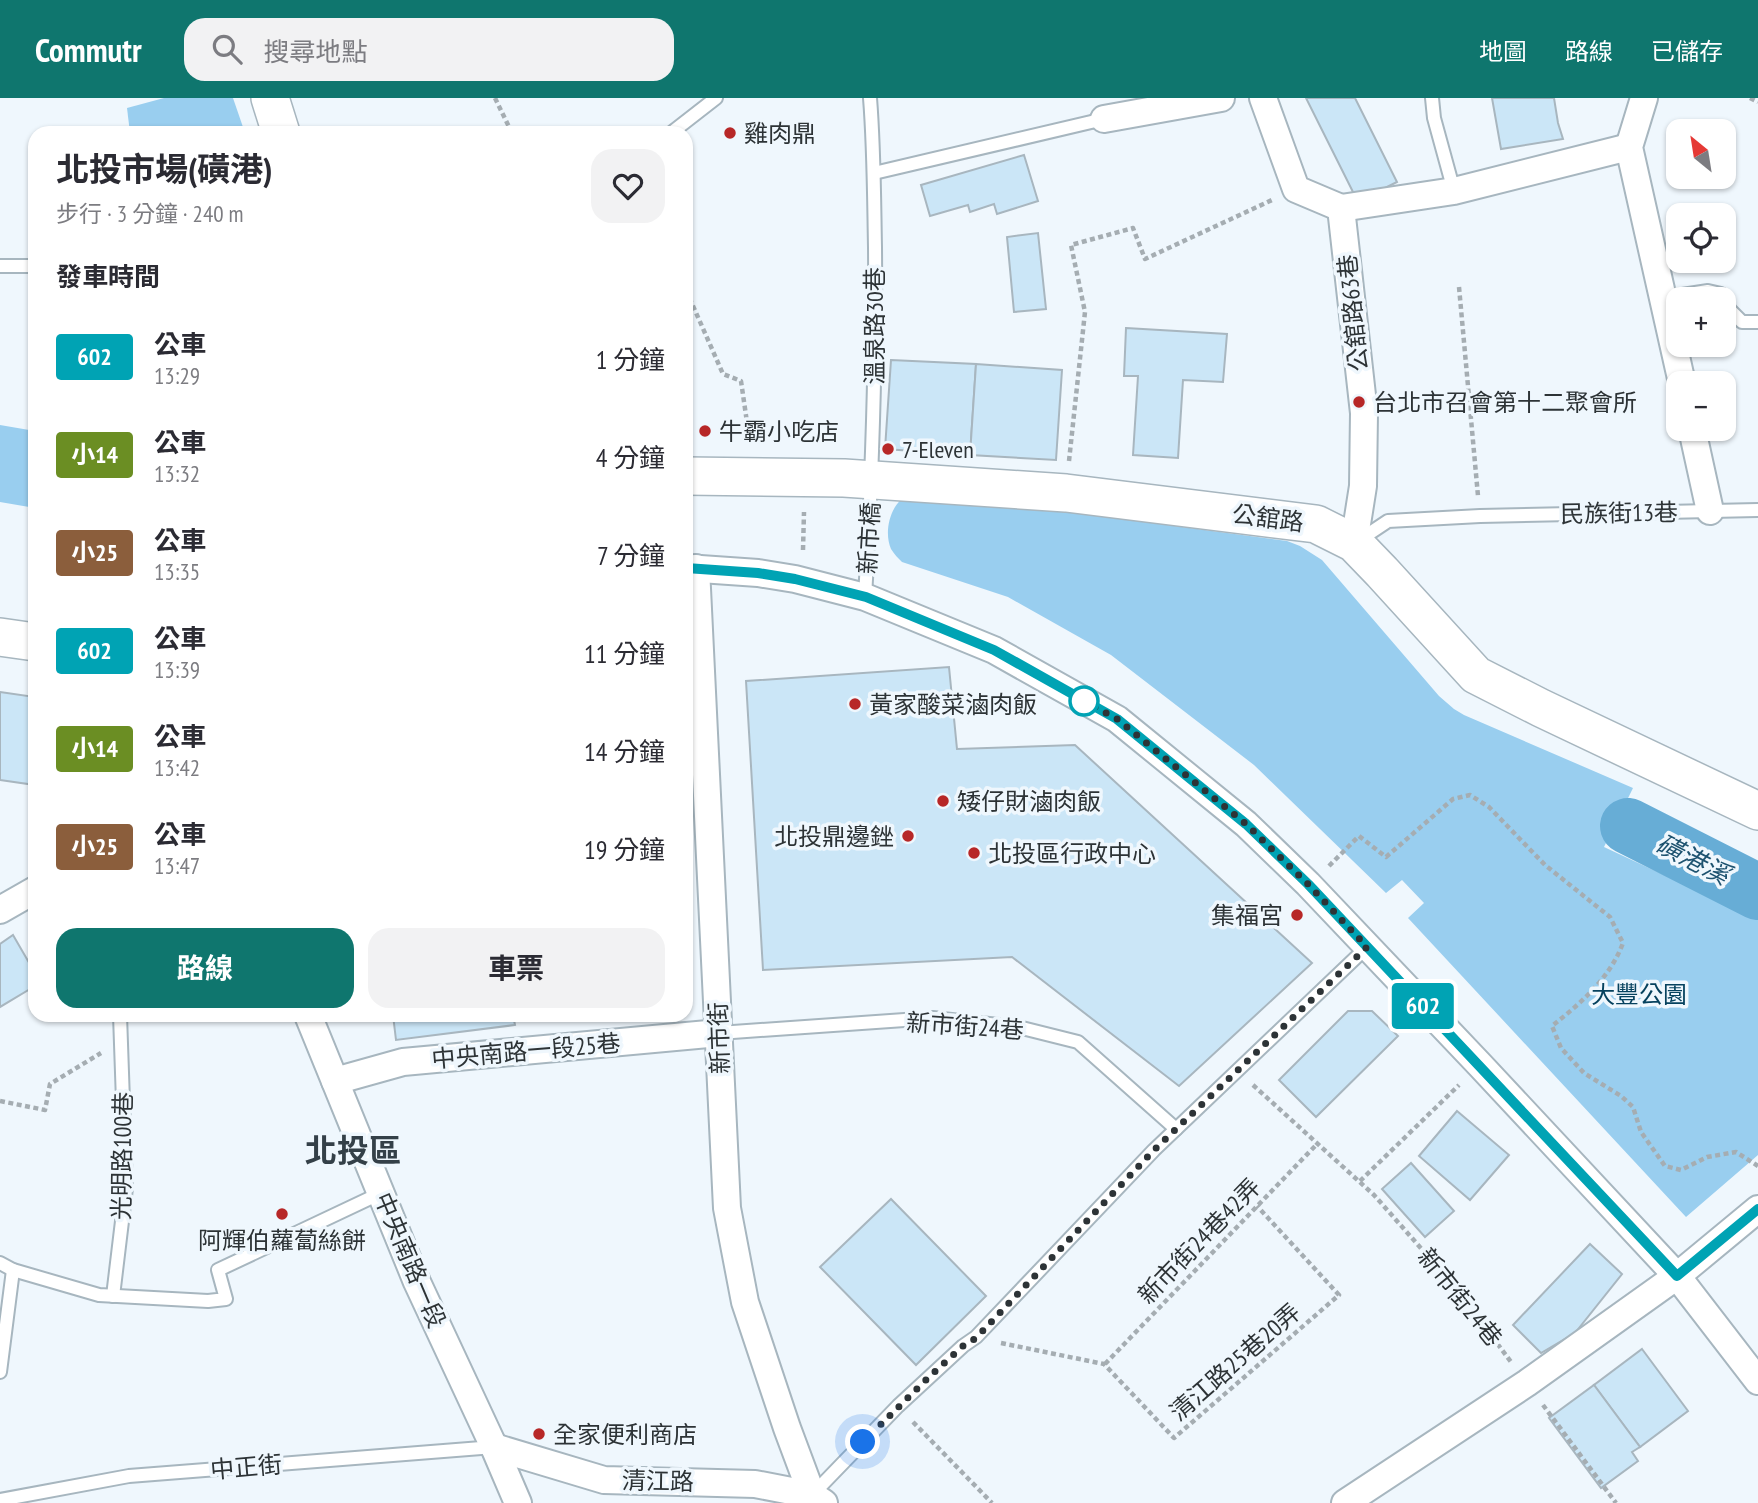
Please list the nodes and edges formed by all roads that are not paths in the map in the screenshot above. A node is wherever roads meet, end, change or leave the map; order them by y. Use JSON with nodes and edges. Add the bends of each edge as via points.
{"nodes":[{"id":1,"x":271,"y":98,"type":"edge"},
{"id":2,"x":716,"y":98,"type":"edge"},
{"id":3,"x":870,"y":98,"type":"edge"},
{"id":4,"x":1221,"y":98,"type":"edge"},
{"id":5,"x":1263,"y":98,"type":"edge"},
{"id":6,"x":1432,"y":98,"type":"edge"},
{"id":7,"x":1644,"y":98,"type":"edge"},
{"id":8,"x":1104,"y":119,"type":"joint"},
{"id":9,"x":279,"y":126,"type":"edge"},
{"id":10,"x":680,"y":126,"type":"edge"},
{"id":11,"x":1629,"y":147,"type":"junction"},
{"id":12,"x":874,"y":173,"type":"junction"},
{"id":13,"x":1454,"y":191,"type":"junction"},
{"id":14,"x":1341,"y":208,"type":"junction"},
{"id":15,"x":0,"y":266,"type":"edge"},
{"id":16,"x":28,"y":266,"type":"edge"},
{"id":17,"x":1663,"y":298,"type":"junction"},
{"id":18,"x":1758,"y":323,"type":"edge"},
{"id":19,"x":1679,"y":371,"type":"edge"},
{"id":20,"x":1695,"y":441,"type":"edge"},
{"id":21,"x":693,"y":476,"type":"edge"},
{"id":22,"x":872,"y":480,"type":"junction"},
{"id":23,"x":1758,"y":510,"type":"edge"},
{"id":24,"x":1710,"y":511,"type":"junction"},
{"id":25,"x":1354,"y":543,"type":"junction"},
{"id":26,"x":693,"y":568,"type":"edge"},
{"id":27,"x":866,"y":597,"type":"junction"},
{"id":28,"x":0,"y":637,"type":"edge"},
{"id":29,"x":28,"y":641,"type":"edge"},
{"id":30,"x":693,"y":648,"type":"edge"},
{"id":31,"x":696,"y":767,"type":"edge"},
{"id":32,"x":1758,"y":811,"type":"edge"},
{"id":33,"x":28,"y":894,"type":"edge"},
{"id":34,"x":0,"y":911,"type":"edge"},
{"id":35,"x":1367,"y":947,"type":"junction"},
{"id":36,"x":121,"y":1022,"type":"edge"},
{"id":37,"x":311,"y":1022,"type":"edge"},
{"id":38,"x":719,"y":1033,"type":"junction"},
{"id":39,"x":335,"y":1082,"type":"junction"},
{"id":40,"x":1177,"y":1129,"type":"junction"},
{"id":41,"x":381,"y":1194,"type":"junction"},
{"id":42,"x":1758,"y":1209,"type":"edge"},
{"id":43,"x":0,"y":1263,"type":"edge"},
{"id":44,"x":13,"y":1269,"type":"junction"},
{"id":45,"x":1677,"y":1276,"type":"junction"},
{"id":46,"x":113,"y":1296,"type":"junction"},
{"id":47,"x":0,"y":1372,"type":"edge"},
{"id":48,"x":1758,"y":1381,"type":"edge"},
{"id":49,"x":494,"y":1447,"type":"junction"},
{"id":50,"x":818,"y":1499,"type":"edge"},
{"id":51,"x":0,"y":1500,"type":"edge"},
{"id":52,"x":518,"y":1503,"type":"edge"},
{"id":53,"x":1345,"y":1503,"type":"edge"}],
"edges":[{"from":1,"to":9,"type":"street"},
{"from":2,"to":10,"type":"lane"},
{"from":3,"to":12,"type":"lane","name":"溫泉路30巷"},
{"from":4,"to":8,"type":"street"},
{"from":5,"to":14,"type":"street","via":[[1296,189]]},
{"from":6,"to":13,"type":"lane"},
{"from":7,"to":11,"type":"street"},
{"from":8,"to":12,"type":"lane"},
{"from":11,"to":13,"type":"street"},
{"from":11,"to":17,"type":"street"},
{"from":12,"to":22,"type":"lane","name":"溫泉路30巷"},
{"from":13,"to":14,"type":"street"},
{"from":14,"to":25,"type":"street","name":"公舘路63巷","via":[[1364,413],[1363,486]]},
{"from":15,"to":16,"type":"lane"},
{"from":17,"to":18,"type":"lane","via":[[1707,291],[1721,294],[1742,322]]},
{"from":17,"to":19,"type":"street"},
{"from":20,"to":24,"type":"street"},
{"from":21,"to":22,"type":"street","name":"公舘路"},
{"from":22,"to":25,"type":"street","name":"公舘路","via":[[1066,493],[1316,524]]},
{"from":22,"to":27,"type":"lane","name":"新市橋"},
{"from":23,"to":24,"type":"lane","name":"民族街13巷"},
{"from":24,"to":25,"type":"lane","name":"民族街13巷","via":[[1388,521]]},
{"from":25,"to":32,"type":"street","name":"公舘路","via":[[1476,676]]},
{"from":26,"to":27,"type":"street","via":[[795,579]]},
{"from":27,"to":35,"type":"street","via":[[994,650],[1117,719],[1246,824]]},
{"from":28,"to":29,"type":"street"},
{"from":30,"to":31,"type":"street","name":"新市街"},
{"from":31,"to":38,"type":"street","name":"新市街"},
{"from":33,"to":34,"type":"street"},
{"from":35,"to":40,"type":"lane"},
{"from":35,"to":45,"type":"street"},
{"from":36,"to":46,"type":"lane","name":"光明路100巷","via":[[126,1188]]},
{"from":37,"to":39,"type":"street","name":"中央南路一段"},
{"from":38,"to":39,"type":"street","name":"中央南路一段25巷","via":[[403,1062]]},
{"from":38,"to":40,"type":"lane","name":"新市街24巷","via":[[933,1018],[1018,1027],[1078,1042]]},
{"from":38,"to":50,"type":"street","name":"新市街","via":[[727,1208],[745,1302],[787,1428]]},
{"from":39,"to":41,"type":"street","name":"中央南路一段"},
{"from":40,"to":50,"type":"lane","via":[[976,1338],[898,1406]]},
{"from":41,"to":46,"type":"lane","via":[[219,1270],[226,1299]]},
{"from":41,"to":49,"type":"street","name":"中央南路一段"},
{"from":42,"to":45,"type":"street"},
{"from":43,"to":44,"type":"lane"},
{"from":44,"to":46,"type":"lane"},
{"from":44,"to":47,"type":"lane"},
{"from":45,"to":48,"type":"street"},
{"from":45,"to":53,"type":"street","via":[[1527,1383]]},
{"from":49,"to":50,"type":"street","name":"清江路","via":[[604,1480],[755,1484]]},
{"from":49,"to":51,"type":"lane","name":"中正街","via":[[129,1476]]},
{"from":49,"to":52,"type":"street","name":"中央南路一段"}]}
